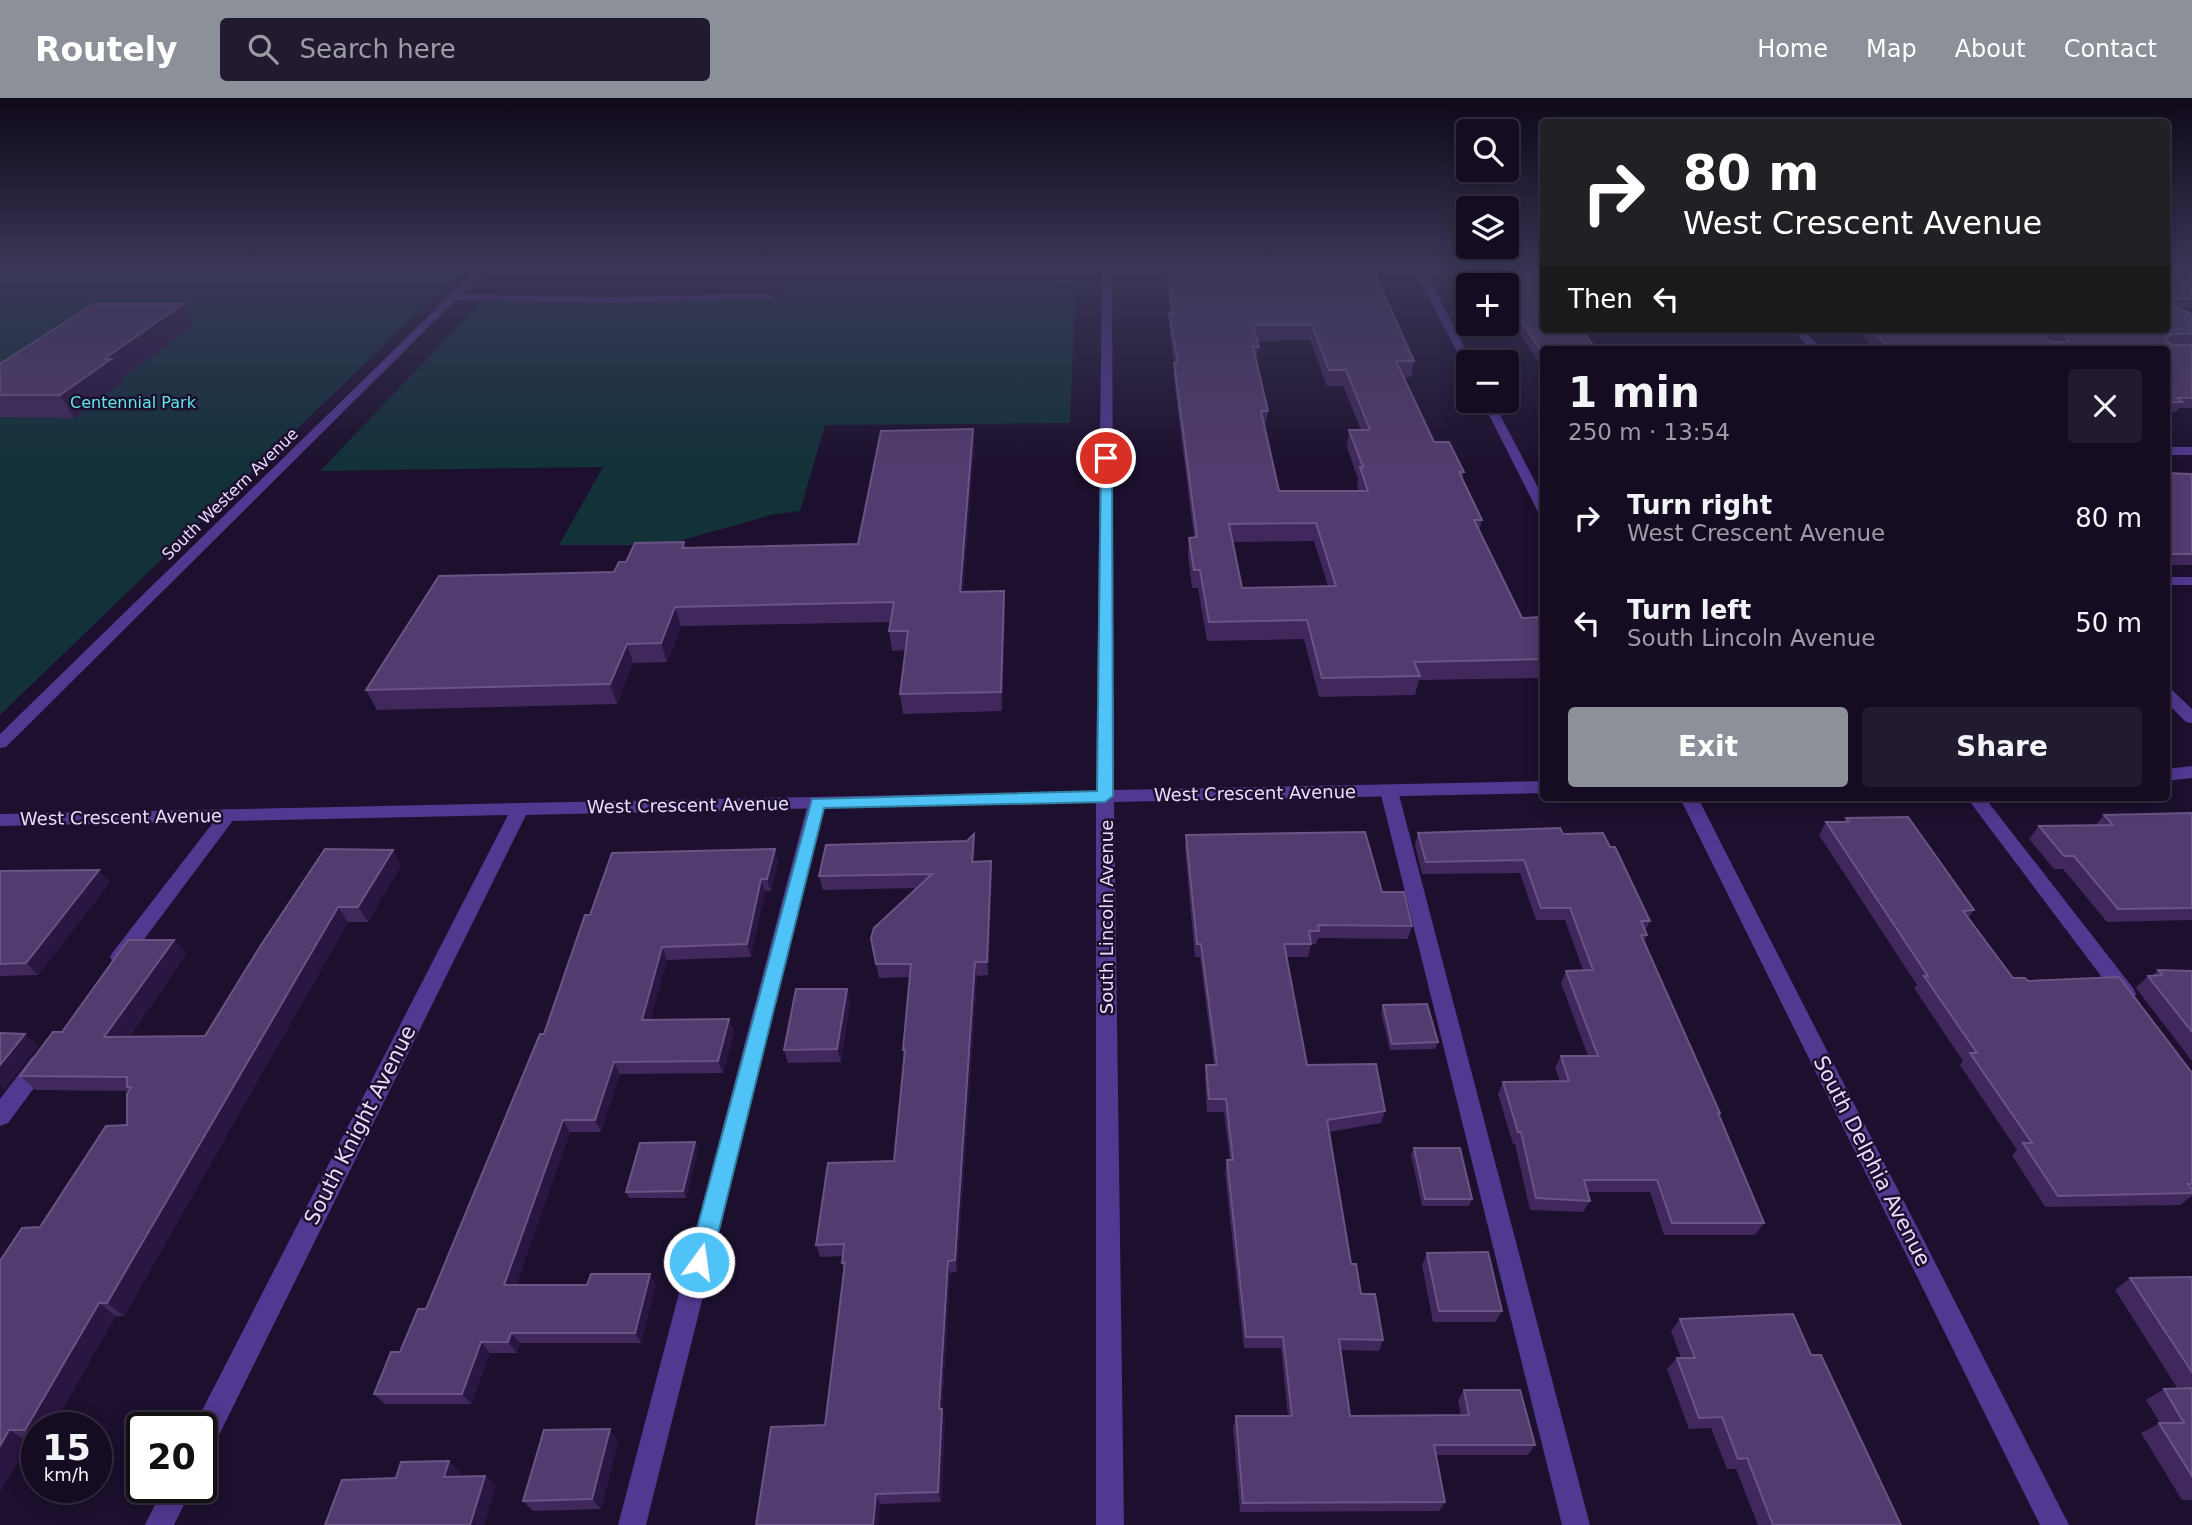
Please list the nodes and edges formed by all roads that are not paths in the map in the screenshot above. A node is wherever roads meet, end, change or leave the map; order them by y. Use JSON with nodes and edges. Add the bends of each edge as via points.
{"nodes":[{"id":1,"x":415,"y":335,"type":"edge"},
{"id":2,"x":1107,"y":335,"type":"edge"},
{"id":3,"x":1493,"y":413,"type":"edge"},
{"id":4,"x":2170,"y":451,"type":"edge"},
{"id":5,"x":2192,"y":451,"type":"edge"},
{"id":6,"x":1540,"y":504,"type":"edge"},
{"id":7,"x":2170,"y":581,"type":"edge"},
{"id":8,"x":2192,"y":581,"type":"edge"},
{"id":9,"x":2170,"y":697,"type":"edge"},
{"id":10,"x":2192,"y":718,"type":"edge"},
{"id":11,"x":0,"y":743,"type":"edge"},
{"id":12,"x":2192,"y":772,"type":"edge"},
{"id":13,"x":2170,"y":775,"type":"edge"},
{"id":14,"x":1540,"y":787,"type":"edge"},
{"id":15,"x":1389,"y":791,"type":"junction"},
{"id":16,"x":1105,"y":796,"type":"junction"},
{"id":17,"x":1691,"y":801,"type":"edge"},
{"id":18,"x":1978,"y":801,"type":"edge"},
{"id":19,"x":817,"y":803,"type":"junction"},
{"id":20,"x":520,"y":809,"type":"junction"},
{"id":21,"x":228,"y":815,"type":"junction"},
{"id":22,"x":0,"y":820,"type":"edge"},
{"id":23,"x":108,"y":974,"type":"edge"},
{"id":24,"x":2135,"y":1006,"type":"edge"},
{"id":25,"x":50,"y":1051,"type":"edge"},
{"id":26,"x":0,"y":1116,"type":"edge"},
{"id":27,"x":216,"y":1412,"type":"edge"},
{"id":28,"x":170,"y":1503,"type":"edge"},
{"id":29,"x":159,"y":1525,"type":"edge"},
{"id":30,"x":632,"y":1525,"type":"edge"},
{"id":31,"x":1110,"y":1525,"type":"edge"},
{"id":32,"x":1576,"y":1525,"type":"edge"},
{"id":33,"x":2055,"y":1525,"type":"edge"}],
"edges":[{"from":1,"to":11,"type":"street","name":"South Western Avenue"},
{"from":2,"to":16,"type":"street","name":"South Lincoln Avenue"},
{"from":3,"to":6,"type":"street"},
{"from":4,"to":5,"type":"street"},
{"from":7,"to":8,"type":"street"},
{"from":9,"to":10,"type":"street"},
{"from":12,"to":13,"type":"street"},
{"from":14,"to":15,"type":"street","name":"West Crescent Avenue"},
{"from":15,"to":16,"type":"street","name":"West Crescent Avenue"},
{"from":15,"to":32,"type":"street"},
{"from":16,"to":19,"type":"street","name":"West Crescent Avenue"},
{"from":16,"to":31,"type":"street","name":"South Lincoln Avenue"},
{"from":17,"to":33,"type":"street","name":"South Delphia Avenue"},
{"from":18,"to":24,"type":"street"},
{"from":19,"to":20,"type":"street","name":"West Crescent Avenue"},
{"from":19,"to":30,"type":"street"},
{"from":20,"to":21,"type":"street","name":"West Crescent Avenue"},
{"from":20,"to":27,"type":"street","name":"South Knight Avenue"},
{"from":21,"to":22,"type":"street","name":"West Crescent Avenue"},
{"from":21,"to":23,"type":"street"},
{"from":25,"to":26,"type":"street"},
{"from":28,"to":29,"type":"street"}]}
